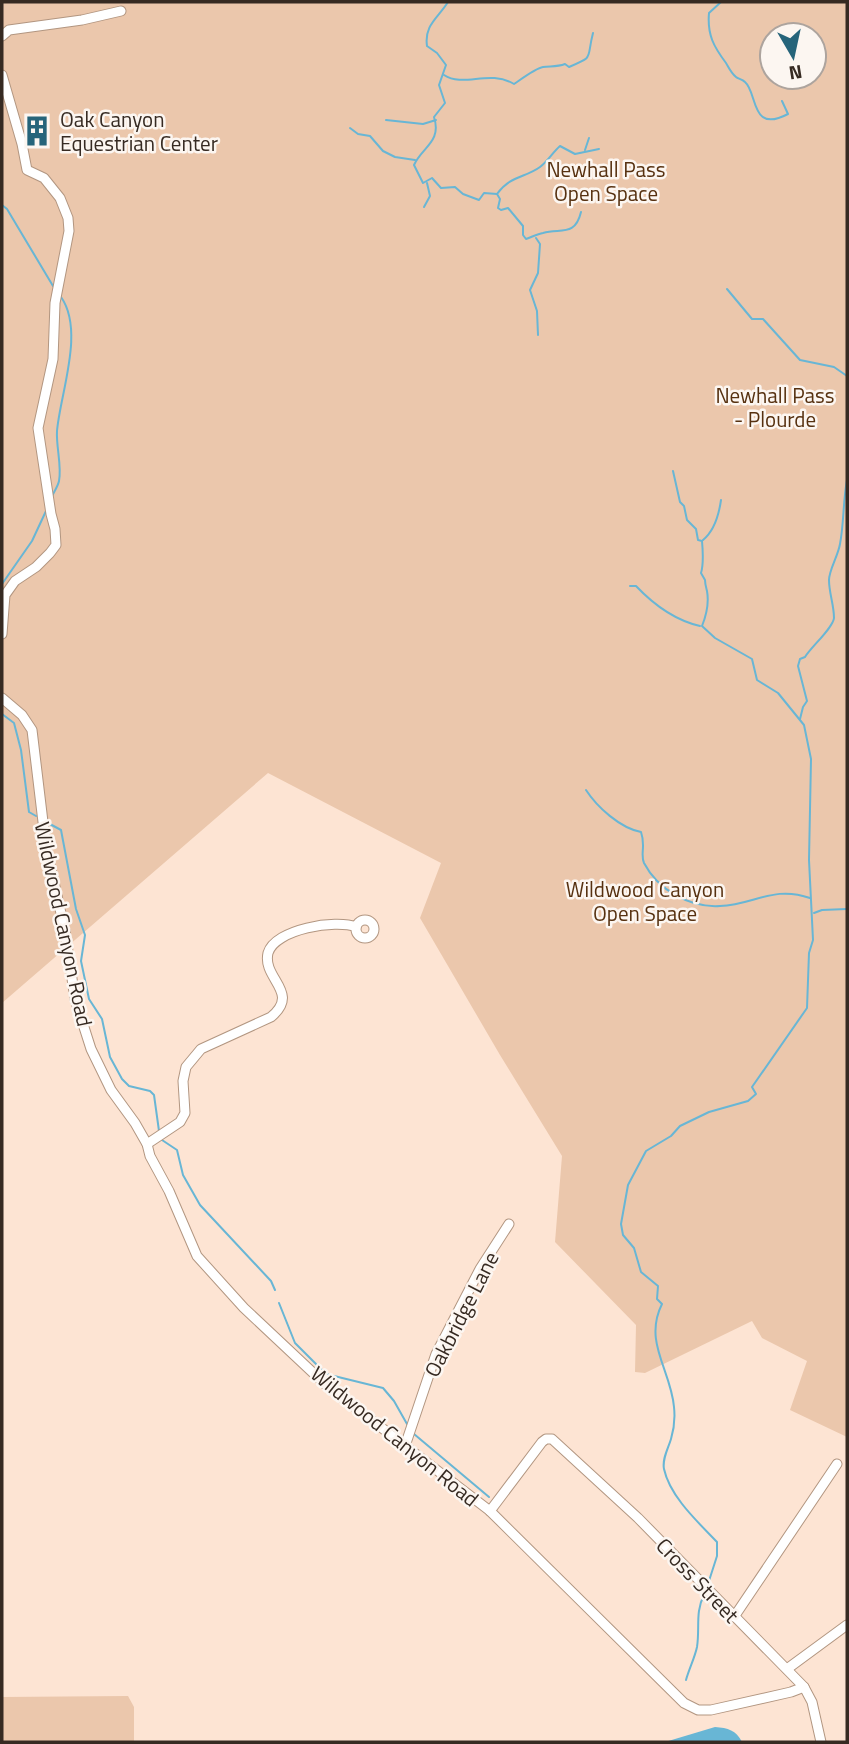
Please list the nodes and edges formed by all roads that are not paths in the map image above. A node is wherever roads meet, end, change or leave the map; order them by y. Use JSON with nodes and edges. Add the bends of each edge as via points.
{"nodes":[{"id":1,"x":121,"y":11,"type":"dead end"},
{"id":2,"x":2,"y":36,"type":"edge"},
{"id":3,"x":2,"y":75,"type":"edge"},
{"id":4,"x":2,"y":634,"type":"edge"},
{"id":5,"x":2,"y":698,"type":"edge"},
{"id":6,"x":356,"y":927,"type":"dead end"},
{"id":7,"x":147,"y":1144,"type":"junction"},
{"id":8,"x":509,"y":1224,"type":"dead end"},
{"id":9,"x":405,"y":1446,"type":"junction"},
{"id":10,"x":837,"y":1464,"type":"dead end"},
{"id":11,"x":490,"y":1511,"type":"junction"},
{"id":12,"x":734,"y":1617,"type":"junction"},
{"id":13,"x":847,"y":1625,"type":"edge"},
{"id":14,"x":787,"y":1669,"type":"junction"},
{"id":15,"x":804,"y":1687,"type":"junction"},
{"id":16,"x":821,"y":1742,"type":"edge"}],
"edges":[{"from":1,"to":2,"type":"street","via":[[9,30]]},
{"from":3,"to":4,"type":"street","via":[[27,170],[44,178],[68,218],[53,359],[38,428],[56,545],[5,595]]},
{"from":5,"to":7,"type":"street","name":"Wildwood Canyon Road","via":[[32,730],[46,847],[75,999],[91,1049],[111,1090]]},
{"from":6,"to":7,"type":"street","via":[[328,924],[275,942],[268,966],[282,994],[278,1010],[201,1048],[186,1068],[185,1113],[180,1122]]},
{"from":7,"to":9,"type":"street","name":"Wildwood Canyon Road","via":[[197,1256],[244,1308],[326,1385]]},
{"from":8,"to":9,"type":"street","name":"Oakbridge Lane","via":[[436,1354]]},
{"from":9,"to":11,"type":"street","name":"Wildwood Canyon Road"},
{"from":10,"to":12,"type":"street"},
{"from":11,"to":12,"type":"street","name":"Cross Street","via":[[546,1439],[552,1439],[638,1518]]},
{"from":11,"to":15,"type":"street","name":"Wildwood Canyon Road","via":[[684,1703],[698,1710],[724,1707]]},
{"from":12,"to":14,"type":"street","name":"Cross Street"},
{"from":13,"to":14,"type":"street"},
{"from":14,"to":15,"type":"street","name":"Cross Street"},
{"from":15,"to":16,"type":"street","name":"Cross Street"}]}
